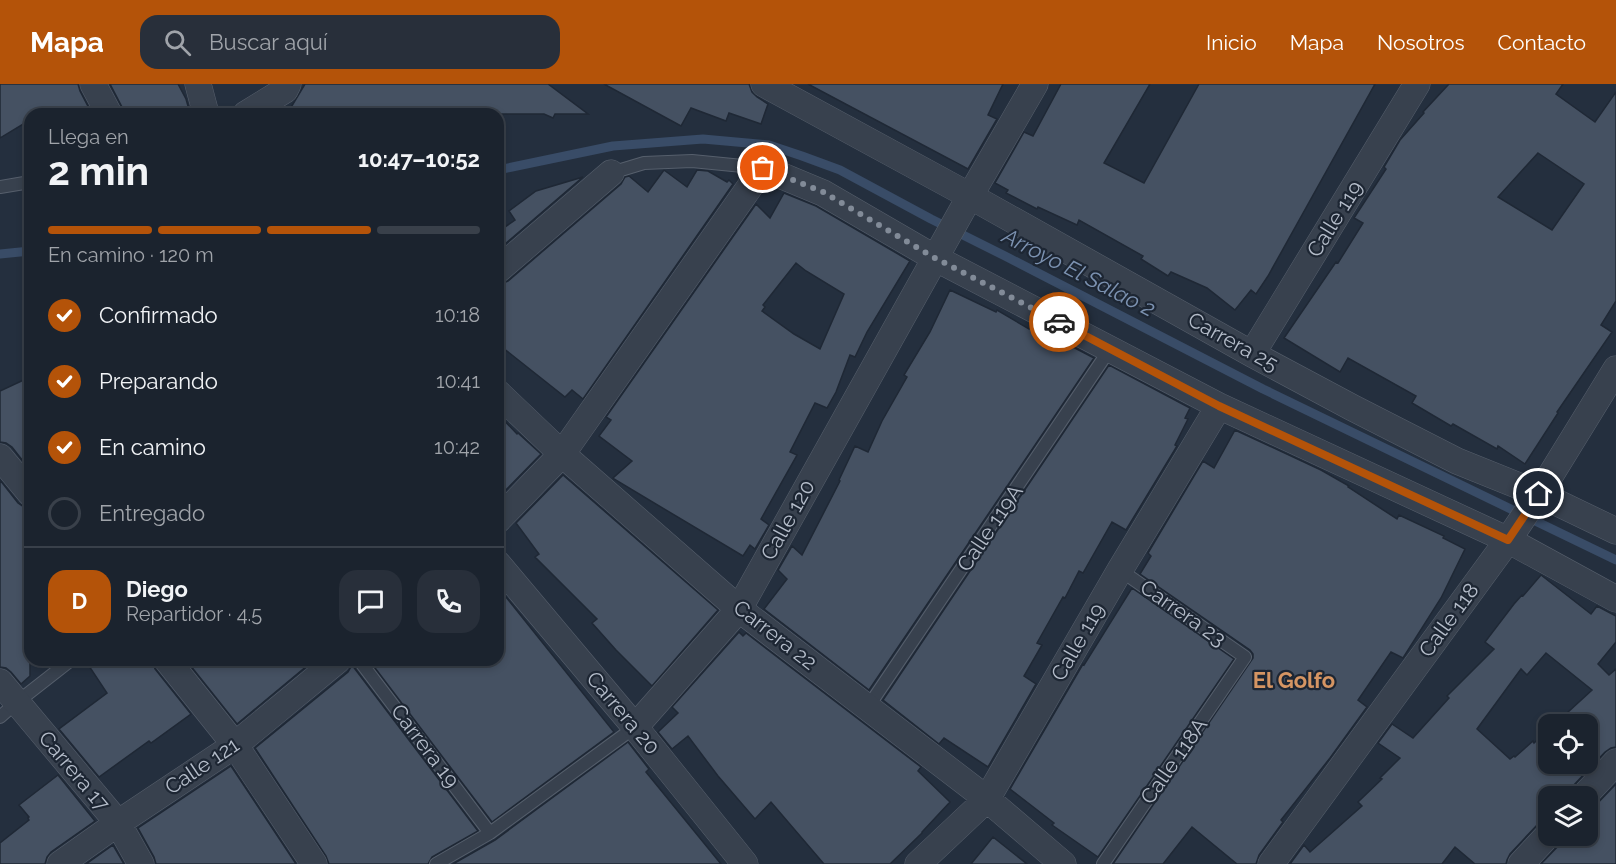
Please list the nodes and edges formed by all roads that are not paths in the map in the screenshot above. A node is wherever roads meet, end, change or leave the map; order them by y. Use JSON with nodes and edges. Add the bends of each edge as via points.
{"nodes":[{"id":1,"x":93,"y":84,"type":"edge"},
{"id":2,"x":198,"y":84,"type":"edge"},
{"id":3,"x":288,"y":84,"type":"edge"},
{"id":4,"x":764,"y":84,"type":"edge"},
{"id":5,"x":1035,"y":84,"type":"edge"},
{"id":6,"x":1417,"y":84,"type":"edge"},
{"id":7,"x":106,"y":108,"type":"edge"},
{"id":8,"x":204,"y":108,"type":"edge"},
{"id":9,"x":256,"y":108,"type":"edge"},
{"id":10,"x":763,"y":168,"type":"junction"},
{"id":11,"x":611,"y":173,"type":"joint"},
{"id":12,"x":24,"y":183,"type":"edge"},
{"id":13,"x":0,"y":187,"type":"edge"},
{"id":14,"x":966,"y":203,"type":"junction"},
{"id":15,"x":941,"y":248,"type":"junction"},
{"id":16,"x":504,"y":265,"type":"edge"},
{"id":17,"x":1110,"y":349,"type":"junction"},
{"id":18,"x":1252,"y":354,"type":"junction"},
{"id":19,"x":1616,"y":369,"type":"edge"},
{"id":20,"x":504,"y":399,"type":"edge"},
{"id":21,"x":1219,"y":406,"type":"junction"},
{"id":22,"x":562,"y":454,"type":"junction"},
{"id":23,"x":0,"y":457,"type":"edge"},
{"id":24,"x":24,"y":486,"type":"edge"},
{"id":25,"x":1539,"y":494,"type":"junction"},
{"id":26,"x":504,"y":514,"type":"edge"},
{"id":27,"x":1616,"y":531,"type":"edge"},
{"id":28,"x":1508,"y":540,"type":"junction"},
{"id":29,"x":1120,"y":570,"type":"junction"},
{"id":30,"x":504,"y":571,"type":"edge"},
{"id":31,"x":1616,"y":599,"type":"edge"},
{"id":32,"x":739,"y":609,"type":"junction"},
{"id":33,"x":1245,"y":657,"type":"joint"},
{"id":34,"x":63,"y":666,"type":"edge"},
{"id":35,"x":172,"y":666,"type":"edge"},
{"id":36,"x":331,"y":666,"type":"edge"},
{"id":37,"x":364,"y":666,"type":"edge"},
{"id":38,"x":0,"y":682,"type":"edge"},
{"id":39,"x":868,"y":707,"type":"junction"},
{"id":40,"x":8,"y":710,"type":"edge"},
{"id":41,"x":635,"y":726,"type":"junction"},
{"id":42,"x":235,"y":745,"type":"junction"},
{"id":43,"x":1616,"y":762,"type":"edge"},
{"id":44,"x":1593,"y":786,"type":"edge"},
{"id":45,"x":987,"y":799,"type":"junction"},
{"id":46,"x":118,"y":823,"type":"junction"},
{"id":47,"x":490,"y":833,"type":"junction"},
{"id":48,"x":1538,"y":846,"type":"edge"},
{"id":49,"x":60,"y":864,"type":"edge"},
{"id":50,"x":141,"y":864,"type":"edge"},
{"id":51,"x":314,"y":864,"type":"edge"},
{"id":52,"x":436,"y":864,"type":"edge"},
{"id":53,"x":746,"y":864,"type":"edge"},
{"id":54,"x":918,"y":864,"type":"edge"},
{"id":55,"x":1063,"y":864,"type":"edge"},
{"id":56,"x":1103,"y":864,"type":"edge"},
{"id":57,"x":1271,"y":864,"type":"edge"},
{"id":58,"x":1521,"y":864,"type":"edge"}],
"edges":[{"from":1,"to":7,"type":"street"},
{"from":2,"to":8,"type":"street"},
{"from":3,"to":9,"type":"street","via":[[285,90]]},
{"from":4,"to":14,"type":"street","name":"Carrera 25"},
{"from":5,"to":14,"type":"street","name":"Calle 120"},
{"from":6,"to":18,"type":"street","name":"Calle 119"},
{"from":10,"to":11,"type":"lane","via":[[692,161],[644,163]]},
{"from":10,"to":15,"type":"street"},
{"from":10,"to":22,"type":"street"},
{"from":11,"to":16,"type":"street"},
{"from":12,"to":13,"type":"lane"},
{"from":14,"to":15,"type":"street","name":"Calle 120"},
{"from":14,"to":18,"type":"street","name":"Carrera 25"},
{"from":15,"to":17,"type":"street"},
{"from":15,"to":32,"type":"street","name":"Calle 120"},
{"from":17,"to":21,"type":"street"},
{"from":17,"to":39,"type":"lane","name":"Calle 119A"},
{"from":18,"to":25,"type":"street","name":"Carrera 25","via":[[1457,461]]},
{"from":19,"to":25,"type":"street","name":"Calle 118"},
{"from":20,"to":22,"type":"street","name":"Carrera 22"},
{"from":21,"to":28,"type":"street"},
{"from":21,"to":29,"type":"street","name":"Calle 119"},
{"from":22,"to":26,"type":"street"},
{"from":22,"to":32,"type":"street","name":"Carrera 22"},
{"from":23,"to":24,"type":"street"},
{"from":25,"to":27,"type":"street","name":"Carrera 25"},
{"from":25,"to":28,"type":"street","name":"Calle 118"},
{"from":28,"to":31,"type":"street"},
{"from":28,"to":57,"type":"street","name":"Calle 118"},
{"from":29,"to":33,"type":"lane","name":"Carrera 23"},
{"from":29,"to":45,"type":"street","name":"Calle 119"},
{"from":30,"to":41,"type":"street","name":"Carrera 20"},
{"from":32,"to":39,"type":"street","name":"Carrera 22"},
{"from":32,"to":41,"type":"street","name":"Calle 120"},
{"from":33,"to":56,"type":"lane","name":"Calle 118A"},
{"from":34,"to":40,"type":"lane"},
{"from":35,"to":42,"type":"street"},
{"from":36,"to":42,"type":"street","name":"Calle 121"},
{"from":37,"to":47,"type":"lane","name":"Carrera 19"},
{"from":38,"to":40,"type":"street","name":"Carrera 17"},
{"from":39,"to":45,"type":"street","name":"Carrera 22"},
{"from":40,"to":46,"type":"street","name":"Carrera 17"},
{"from":41,"to":47,"type":"lane","name":"Calle 120"},
{"from":41,"to":53,"type":"street","name":"Carrera 20"},
{"from":42,"to":46,"type":"street","name":"Calle 121"},
{"from":42,"to":51,"type":"street"},
{"from":43,"to":44,"type":"street"},
{"from":45,"to":54,"type":"street","name":"Calle 119"},
{"from":45,"to":55,"type":"street","name":"Carrera 22"},
{"from":46,"to":49,"type":"street","name":"Calle 121"},
{"from":46,"to":50,"type":"street","name":"Carrera 17"},
{"from":47,"to":52,"type":"lane","name":"Calle 120"},
{"from":48,"to":58,"type":"street"}]}
